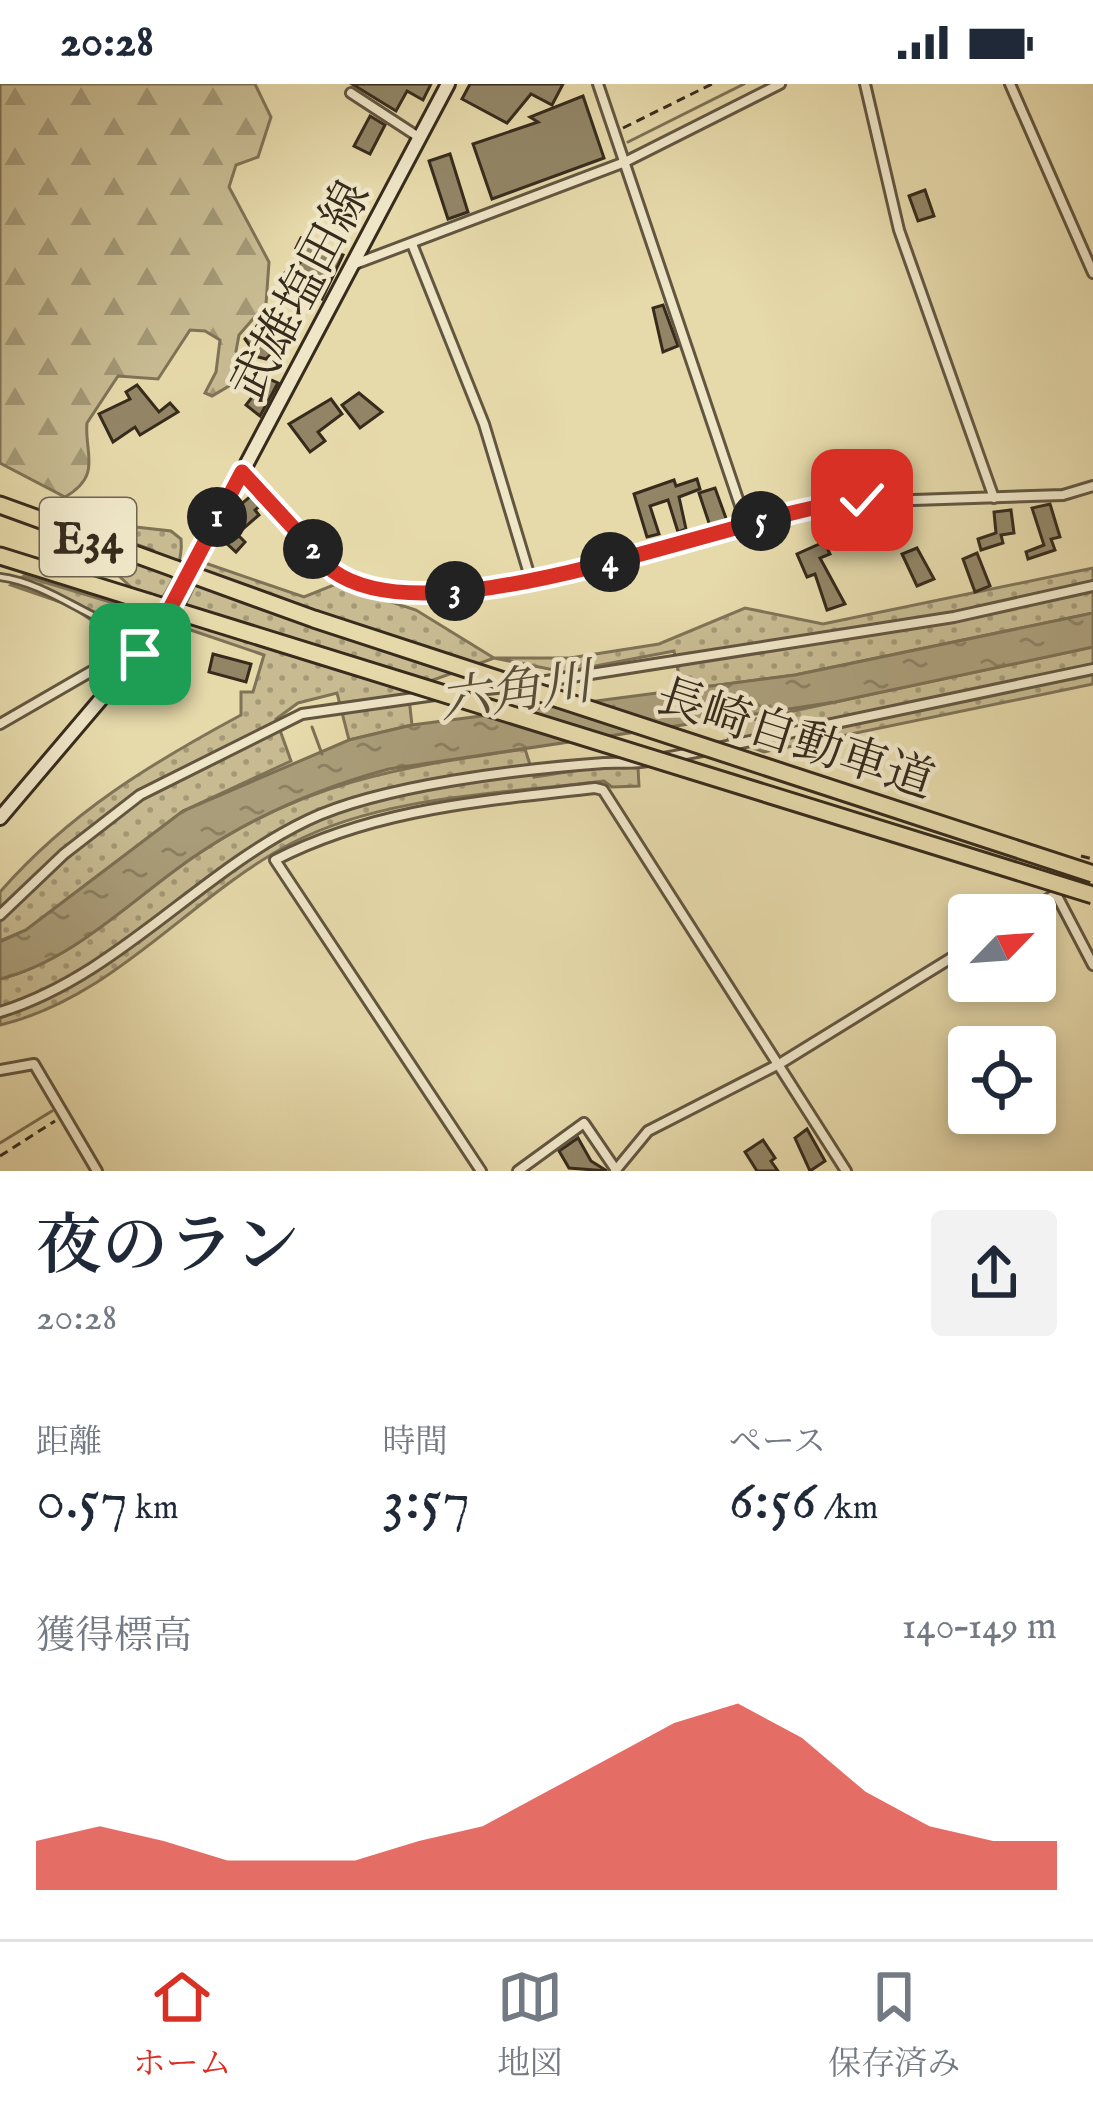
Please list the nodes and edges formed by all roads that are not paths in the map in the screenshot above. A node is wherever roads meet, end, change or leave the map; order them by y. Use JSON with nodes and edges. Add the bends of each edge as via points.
{"nodes":[{"id":1,"x":448,"y":84,"type":"edge"},
{"id":2,"x":598,"y":84,"type":"edge"},
{"id":3,"x":780,"y":84,"type":"edge"},
{"id":4,"x":865,"y":84,"type":"edge"},
{"id":5,"x":1010,"y":84,"type":"edge"},
{"id":6,"x":351,"y":93,"type":"dead end"},
{"id":7,"x":420,"y":139,"type":"junction"},
{"id":8,"x":625,"y":162,"type":"junction"},
{"id":9,"x":412,"y":244,"type":"junction"},
{"id":10,"x":355,"y":264,"type":"junction"},
{"id":11,"x":1093,"y":273,"type":"edge"},
{"id":12,"x":242,"y":472,"type":"junction"},
{"id":13,"x":1093,"y":486,"type":"edge"},
{"id":14,"x":994,"y":498,"type":"junction"},
{"id":15,"x":0,"y":505,"type":"edge"},
{"id":16,"x":747,"y":526,"type":"junction"},
{"id":17,"x":0,"y":556,"type":"edge"},
{"id":18,"x":0,"y":577,"type":"edge"},
{"id":19,"x":530,"y":577,"type":"junction"},
{"id":20,"x":1093,"y":586,"type":"edge"},
{"id":21,"x":157,"y":633,"type":"junction"},
{"id":22,"x":140,"y":654,"type":"junction"},
{"id":23,"x":1093,"y":669,"type":"edge"},
{"id":24,"x":94,"y":670,"type":"junction"},
{"id":25,"x":111,"y":688,"type":"junction"},
{"id":26,"x":0,"y":724,"type":"edge"},
{"id":27,"x":0,"y":818,"type":"edge"},
{"id":28,"x":1093,"y":873,"type":"edge"},
{"id":29,"x":1056,"y":894,"type":"joint"},
{"id":30,"x":1093,"y":895,"type":"edge"},
{"id":31,"x":0,"y":915,"type":"edge"},
{"id":32,"x":948,"y":960,"type":"edge"},
{"id":33,"x":1093,"y":965,"type":"edge"},
{"id":34,"x":0,"y":1012,"type":"edge"},
{"id":35,"x":782,"y":1063,"type":"junction"},
{"id":36,"x":0,"y":1070,"type":"edge"},
{"id":37,"x":616,"y":1170,"type":"edge"},
{"id":38,"x":97,"y":1171,"type":"edge"},
{"id":39,"x":481,"y":1171,"type":"edge"},
{"id":40,"x":518,"y":1171,"type":"edge"},
{"id":41,"x":846,"y":1171,"type":"edge"}],
"edges":[{"from":1,"to":7,"type":"main road","name":"武雄塩田線"},
{"from":2,"to":8,"type":"street"},
{"from":3,"to":8,"type":"street"},
{"from":4,"to":14,"type":"street","via":[[898,230]]},
{"from":5,"to":11,"type":"street"},
{"from":6,"to":7,"type":"street"},
{"from":7,"to":10,"type":"main road","name":"武雄塩田線"},
{"from":8,"to":9,"type":"street"},
{"from":8,"to":16,"type":"street"},
{"from":9,"to":10,"type":"street"},
{"from":9,"to":19,"type":"street","via":[[484,424]]},
{"from":10,"to":12,"type":"main road","name":"武雄塩田線"},
{"from":12,"to":19,"type":"street","via":[[346,581],[407,597]]},
{"from":12,"to":21,"type":"main road","name":"武雄塩田線"},
{"from":13,"to":14,"type":"street"},
{"from":14,"to":16,"type":"street","via":[[824,503]]},
{"from":15,"to":28,"type":"highway","name":"長崎自動車道","number":"E34","bridge":true,"via":[[314,619]]},
{"from":16,"to":19,"type":"street"},
{"from":17,"to":30,"type":"highway","name":"長崎自動車道","number":"E34","bridge":true},
{"from":18,"to":21,"type":"lane","via":[[69,598],[121,631]]},
{"from":20,"to":31,"type":"street","via":[[656,666],[322,707],[140,795]]},
{"from":21,"to":22,"type":"main road","name":"武雄塩田線"},
{"from":22,"to":24,"type":"street","via":[[123,653]]},
{"from":22,"to":25,"type":"main road","name":"武雄塩田線"},
{"from":23,"to":34,"type":"street","via":[[638,764],[368,799],[262,844],[65,984]]},
{"from":24,"to":25,"type":"street"},
{"from":24,"to":26,"type":"street"},
{"from":25,"to":27,"type":"main road","name":"武雄塩田線"},
{"from":28,"to":29,"type":"street"},
{"from":29,"to":33,"type":"street"},
{"from":32,"to":35,"type":"street"},
{"from":35,"to":37,"type":"street","via":[[648,1131]]},
{"from":35,"to":39,"type":"street","via":[[603,790],[374,819],[275,860]]},
{"from":35,"to":41,"type":"street"},
{"from":36,"to":38,"type":"street","via":[[34,1064]]},
{"from":37,"to":40,"type":"street","via":[[584,1124]]}]}
